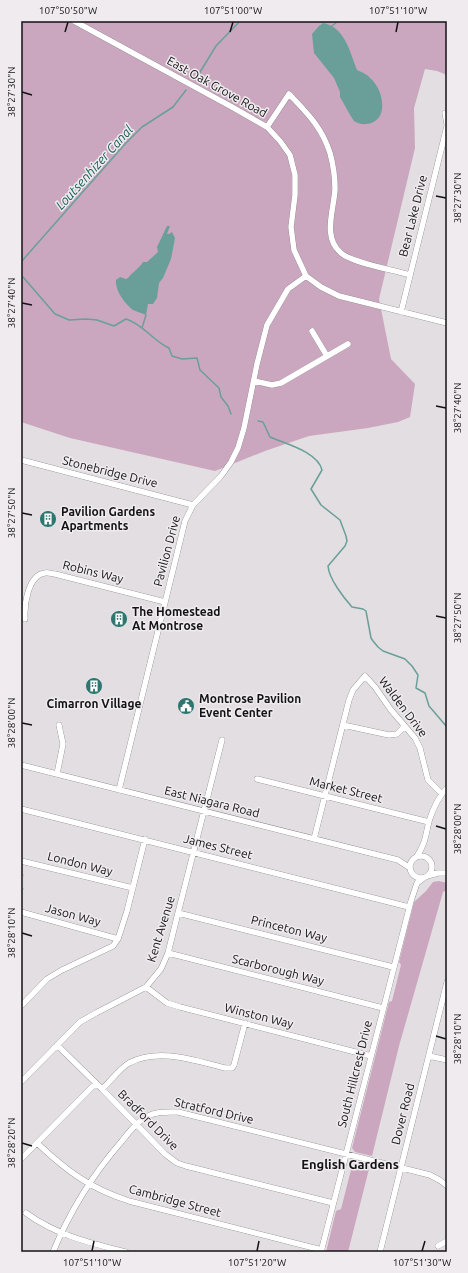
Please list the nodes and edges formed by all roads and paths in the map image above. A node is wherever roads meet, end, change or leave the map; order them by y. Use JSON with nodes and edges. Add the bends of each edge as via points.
{"nodes":[{"id":1,"x":74,"y":21,"type":"edge"},
{"id":2,"x":445,"y":113,"type":"dead end"},
{"id":3,"x":447,"y":125,"type":"edge"},
{"id":4,"x":267,"y":127,"type":"junction"},
{"id":5,"x":410,"y":274,"type":"junction"},
{"id":6,"x":306,"y":276,"type":"junction"},
{"id":7,"x":401,"y":312,"type":"junction"},
{"id":8,"x":447,"y":323,"type":"edge"},
{"id":9,"x":312,"y":331,"type":"dead end"},
{"id":10,"x":348,"y":344,"type":"dead end"},
{"id":11,"x":327,"y":356,"type":"junction"},
{"id":12,"x":254,"y":381,"type":"junction"},
{"id":13,"x":21,"y":460,"type":"edge"},
{"id":14,"x":193,"y":505,"type":"junction"},
{"id":15,"x":165,"y":602,"type":"junction"},
{"id":16,"x":26,"y":619,"type":"dead end"},
{"id":17,"x":59,"y":725,"type":"dead end"},
{"id":18,"x":343,"y":725,"type":"junction"},
{"id":19,"x":404,"y":727,"type":"junction"},
{"id":20,"x":222,"y":740,"type":"dead end"},
{"id":21,"x":21,"y":765,"type":"edge"},
{"id":22,"x":57,"y":774,"type":"junction"},
{"id":23,"x":257,"y":780,"type":"dead end"},
{"id":24,"x":447,"y":788,"type":"edge"},
{"id":25,"x":119,"y":790,"type":"junction"},
{"id":26,"x":442,"y":794,"type":"junction"},
{"id":27,"x":325,"y":797,"type":"junction"},
{"id":28,"x":21,"y":809,"type":"edge"},
{"id":29,"x":204,"y":811,"type":"junction"},
{"id":30,"x":429,"y":822,"type":"junction"},
{"id":31,"x":145,"y":839,"type":"junction"},
{"id":32,"x":314,"y":839,"type":"junction"},
{"id":33,"x":426,"y":840,"type":"junction"},
{"id":34,"x":194,"y":852,"type":"junction"},
{"id":35,"x":416,"y":857,"type":"junction"},
{"id":36,"x":398,"y":860,"type":"junction"},
{"id":37,"x":21,"y":861,"type":"edge"},
{"id":38,"x":430,"y":861,"type":"junction"},
{"id":39,"x":411,"y":869,"type":"junction"},
{"id":40,"x":447,"y":873,"type":"edge"},
{"id":41,"x":426,"y":876,"type":"junction"},
{"id":42,"x":21,"y":877,"type":"edge"},
{"id":43,"x":21,"y":887,"type":"edge"},
{"id":44,"x":133,"y":888,"type":"junction"},
{"id":45,"x":410,"y":904,"type":"junction"},
{"id":46,"x":21,"y":912,"type":"edge"},
{"id":47,"x":178,"y":913,"type":"junction"},
{"id":48,"x":118,"y":939,"type":"junction"},
{"id":49,"x":168,"y":953,"type":"junction"},
{"id":50,"x":393,"y":968,"type":"junction"},
{"id":51,"x":447,"y":982,"type":"edge"},
{"id":52,"x":146,"y":987,"type":"junction"},
{"id":53,"x":21,"y":1006,"type":"edge"},
{"id":54,"x":444,"y":1007,"type":"edge"},
{"id":55,"x":383,"y":1008,"type":"junction"},
{"id":56,"x":245,"y":1023,"type":"junction"},
{"id":57,"x":57,"y":1045,"type":"junction"},
{"id":58,"x":371,"y":1056,"type":"junction"},
{"id":59,"x":429,"y":1056,"type":"junction"},
{"id":60,"x":447,"y":1060,"type":"edge"},
{"id":61,"x":22,"y":1079,"type":"edge"},
{"id":62,"x":96,"y":1083,"type":"junction"},
{"id":63,"x":102,"y":1089,"type":"junction"},
{"id":64,"x":136,"y":1125,"type":"junction"},
{"id":65,"x":37,"y":1143,"type":"junction"},
{"id":66,"x":346,"y":1154,"type":"junction"},
{"id":67,"x":21,"y":1159,"type":"edge"},
{"id":68,"x":401,"y":1168,"type":"junction"},
{"id":69,"x":88,"y":1184,"type":"junction"},
{"id":70,"x":447,"y":1186,"type":"edge"},
{"id":71,"x":333,"y":1203,"type":"junction"},
{"id":72,"x":26,"y":1213,"type":"dead end"},
{"id":73,"x":60,"y":1233,"type":"junction"},
{"id":74,"x":447,"y":1241,"type":"edge"},
{"id":75,"x":438,"y":1246,"type":"dead end"},
{"id":76,"x":321,"y":1251,"type":"edge"},
{"id":77,"x":53,"y":1252,"type":"edge"},
{"id":78,"x":126,"y":1252,"type":"edge"},
{"id":79,"x":380,"y":1252,"type":"edge"}],
"edges":[{"from":1,"to":4,"type":"street","name":"East Oak Grove Road"},
{"from":2,"to":3,"type":"street","name":"Bear Lake Drive"},
{"from":3,"to":5,"type":"street","name":"Bear Lake Drive"},
{"from":4,"to":5,"type":"street","via":[[289,94],[313,119],[330,153],[335,189],[330,230],[332,243],[352,260]]},
{"from":4,"to":6,"type":"street","name":"East Oak Grove Road","via":[[290,155],[295,175],[291,227],[294,250]]},
{"from":5,"to":7,"type":"street","name":"Bear Lake Drive"},
{"from":6,"to":7,"type":"street","name":"East Oak Grove Road","via":[[320,288],[339,296]]},
{"from":6,"to":12,"type":"street","name":"Pavilion Drive","via":[[288,289],[268,325]]},
{"from":7,"to":8,"type":"street","name":"East Oak Grove Road"},
{"from":9,"to":11,"type":"street"},
{"from":10,"to":11,"type":"street"},
{"from":11,"to":12,"type":"street","via":[[281,383],[272,385]]},
{"from":12,"to":14,"type":"street","name":"Pavilion Drive","via":[[238,448],[221,476]]},
{"from":13,"to":14,"type":"street","name":"Stonebridge Drive"},
{"from":14,"to":15,"type":"street","name":"Pavilion Drive","via":[[180,538]]},
{"from":15,"to":16,"type":"street","name":"Robins Way","via":[[45,573],[31,583],[24,608]]},
{"from":15,"to":25,"type":"street","name":"Pavilion Drive"},
{"from":17,"to":22,"type":"street","via":[[64,744]]},
{"from":18,"to":19,"type":"street","via":[[389,735],[397,734]]},
{"from":18,"to":19,"type":"street","name":"Walden Drive","via":[[353,690],[365,676]]},
{"from":18,"to":27,"type":"street"},
{"from":19,"to":26,"type":"street","name":"Walden Drive","via":[[415,738],[420,748],[428,780]]},
{"from":20,"to":29,"type":"street","name":"Kent Avenue"},
{"from":21,"to":22,"type":"street","name":"East Niagara Road"},
{"from":22,"to":25,"type":"street","name":"East Niagara Road"},
{"from":23,"to":27,"type":"street","name":"Market Street"},
{"from":24,"to":26,"type":"street"},
{"from":25,"to":29,"type":"street","name":"East Niagara Road"},
{"from":26,"to":30,"type":"street"},
{"from":27,"to":30,"type":"street","name":"Market Street"},
{"from":27,"to":32,"type":"street"},
{"from":28,"to":31,"type":"street","name":"James Street"},
{"from":29,"to":32,"type":"street","name":"East Niagara Road"},
{"from":29,"to":34,"type":"street","name":"Kent Avenue"},
{"from":30,"to":33,"type":"street"},
{"from":31,"to":34,"type":"street","name":"James Street"},
{"from":31,"to":44,"type":"street"},
{"from":32,"to":36,"type":"street","name":"East Niagara Road"},
{"from":33,"to":35,"type":"street"},
{"from":33,"to":38,"type":"street"},
{"from":34,"to":45,"type":"street","name":"James Street"},
{"from":34,"to":47,"type":"street","name":"Kent Avenue"},
{"from":35,"to":36,"type":"street","name":"East Niagara Road"},
{"from":35,"to":38,"type":"street","via":[[424,856]]},
{"from":35,"to":39,"type":"street"},
{"from":36,"to":39,"type":"street","name":"East Niagara Road"},
{"from":37,"to":44,"type":"street","name":"London Way"},
{"from":38,"to":40,"type":"street"},
{"from":38,"to":41,"type":"street","via":[[432,871]]},
{"from":39,"to":41,"type":"street","via":[[417,877]]},
{"from":39,"to":45,"type":"street","name":"South Hillcrest Drive","via":[[413,879]]},
{"from":40,"to":41,"type":"street"},
{"from":41,"to":45,"type":"street","name":"South Hillcrest Drive","via":[[417,883]]},
{"from":42,"to":43,"type":"street"},
{"from":44,"to":48,"type":"street"},
{"from":45,"to":50,"type":"street","name":"South Hillcrest Drive"},
{"from":46,"to":48,"type":"street","name":"Jason Way"},
{"from":47,"to":49,"type":"street","name":"Kent Avenue"},
{"from":47,"to":50,"type":"street","name":"Princeton Way"},
{"from":48,"to":53,"type":"street","via":[[112,946],[47,980]]},
{"from":49,"to":52,"type":"street","name":"Kent Avenue","via":[[161,969]]},
{"from":49,"to":55,"type":"street","name":"Scarborough Way"},
{"from":50,"to":55,"type":"street","name":"South Hillcrest Drive"},
{"from":51,"to":54,"type":"street","name":"Dover Road"},
{"from":52,"to":56,"type":"street","name":"Winston Way","via":[[167,1003]]},
{"from":52,"to":57,"type":"street","name":"Kent Avenue","via":[[80,1022]]},
{"from":54,"to":59,"type":"street","name":"Dover Road"},
{"from":55,"to":58,"type":"street","name":"South Hillcrest Drive"},
{"from":56,"to":58,"type":"street","name":"Winston Way"},
{"from":56,"to":63,"type":"street","via":[[232,1068],[172,1056],[159,1056],[129,1064]]},
{"from":57,"to":61,"type":"street","name":"Kent Avenue"},
{"from":57,"to":62,"type":"street","name":"Bradford Drive"},
{"from":58,"to":66,"type":"street","name":"South Hillcrest Drive"},
{"from":59,"to":60,"type":"street"},
{"from":59,"to":68,"type":"street","name":"Dover Road"},
{"from":62,"to":63,"type":"street","name":"Bradford Drive"},
{"from":62,"to":65,"type":"street"},
{"from":63,"to":64,"type":"street","name":"Bradford Drive"},
{"from":64,"to":66,"type":"street","name":"Stratford Drive","via":[[152,1114],[163,1111],[178,1112]]},
{"from":64,"to":69,"type":"street","name":"Stratford Drive"},
{"from":64,"to":71,"type":"street","name":"Bradford Drive","via":[[165,1154],[186,1166]]},
{"from":65,"to":67,"type":"street"},
{"from":65,"to":69,"type":"street","name":"Cambridge Street","via":[[63,1167]]},
{"from":66,"to":68,"type":"street","name":"Stratford Drive"},
{"from":66,"to":71,"type":"street","name":"South Hillcrest Drive"},
{"from":68,"to":70,"type":"street","name":"Stratford Drive","via":[[430,1175]]},
{"from":68,"to":79,"type":"street","name":"Dover Road"},
{"from":69,"to":73,"type":"street","name":"Stratford Drive"},
{"from":69,"to":76,"type":"street","name":"Cambridge Street","via":[[129,1201]]},
{"from":71,"to":76,"type":"street","name":"South Hillcrest Drive"},
{"from":72,"to":73,"type":"street"},
{"from":73,"to":77,"type":"street","name":"Stratford Drive"},
{"from":73,"to":78,"type":"street"},
{"from":74,"to":75,"type":"street"}]}
